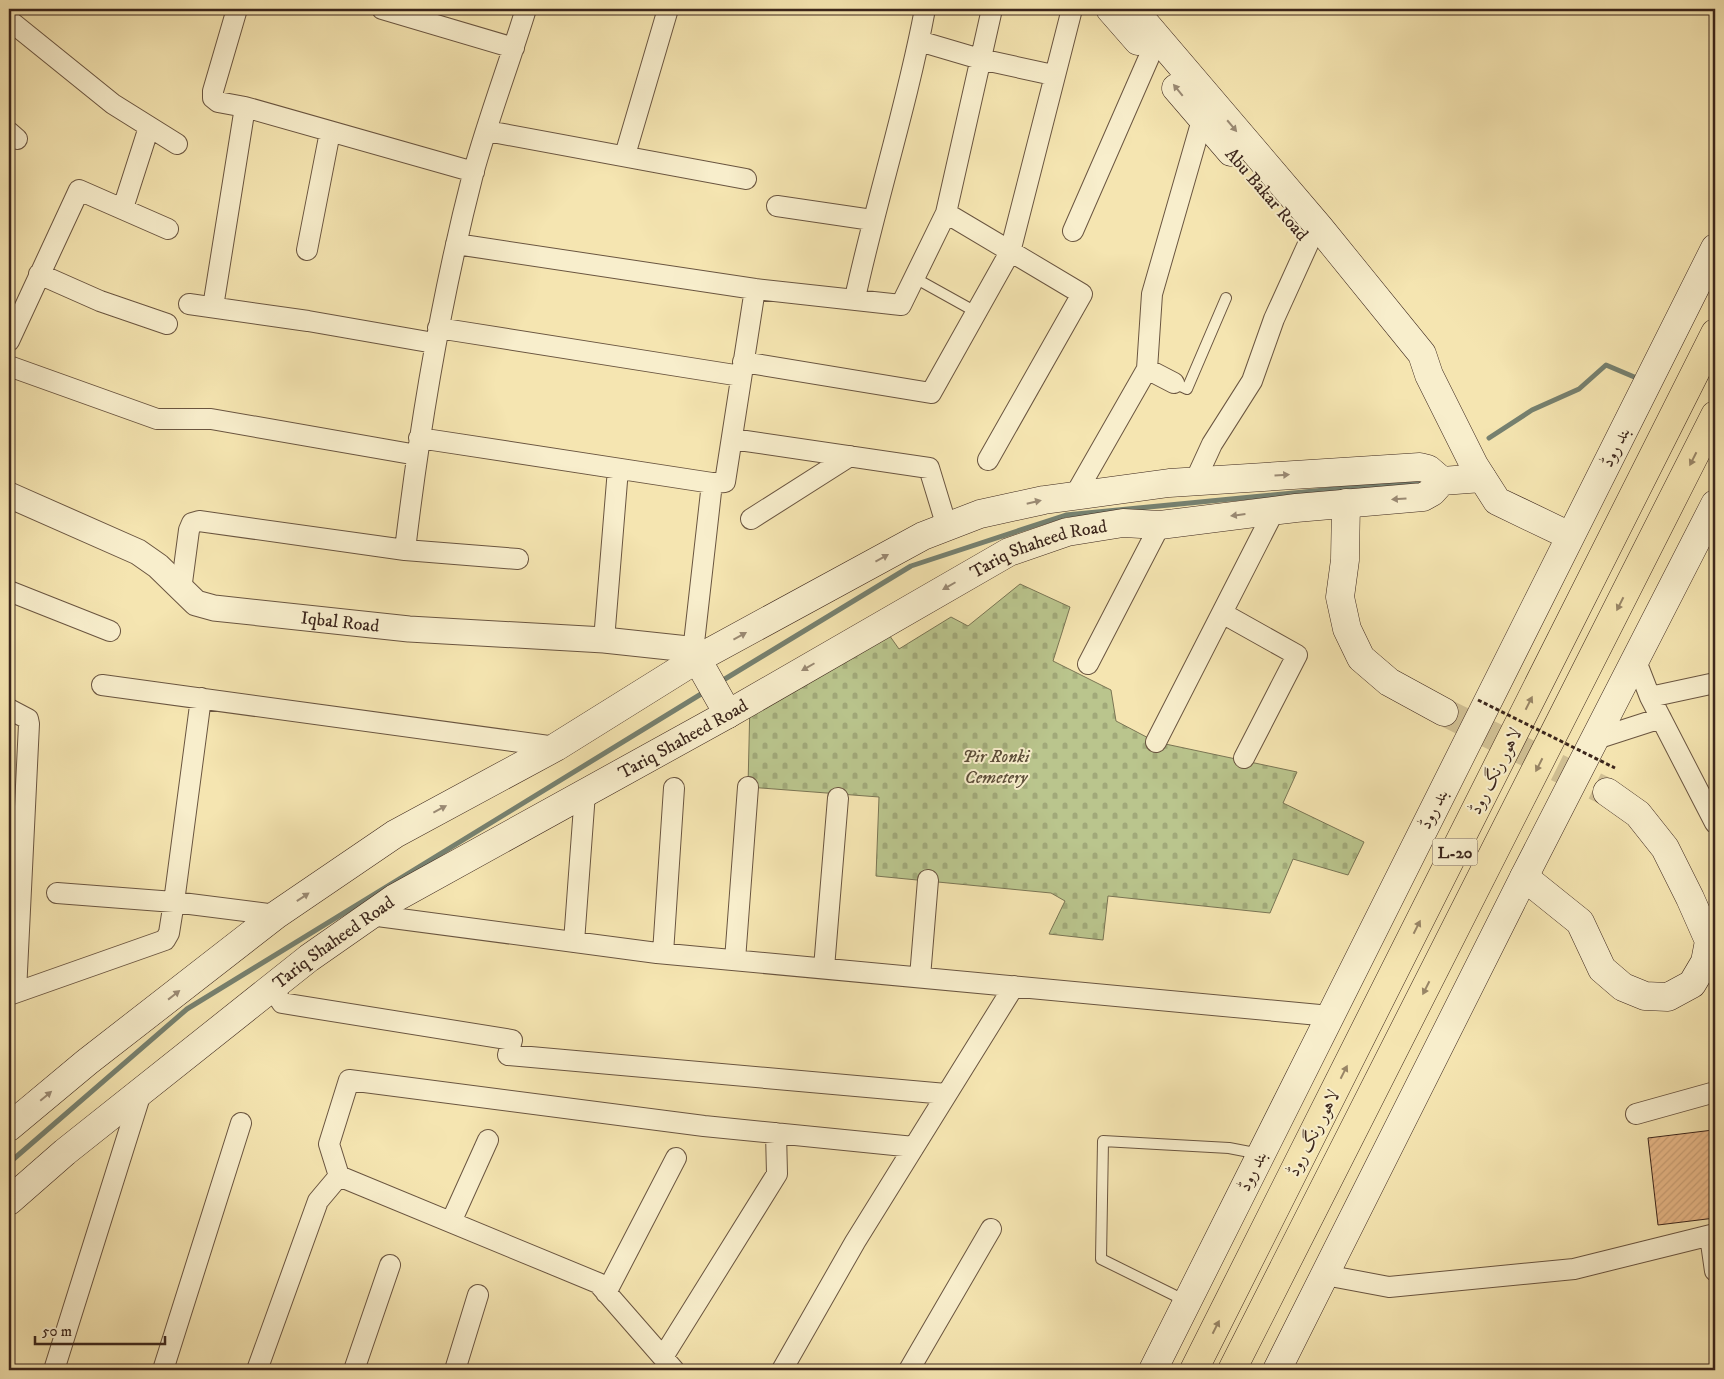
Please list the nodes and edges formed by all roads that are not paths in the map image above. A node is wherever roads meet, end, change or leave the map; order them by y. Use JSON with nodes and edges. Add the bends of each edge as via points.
{"nodes":[{"id":1,"x":237,"y":9,"type":"edge"},
{"id":2,"x":382,"y":9,"type":"edge"},
{"id":3,"x":526,"y":9,"type":"edge"},
{"id":4,"x":668,"y":9,"type":"edge"},
{"id":5,"x":925,"y":9,"type":"edge"},
{"id":6,"x":992,"y":9,"type":"edge"},
{"id":7,"x":1072,"y":9,"type":"edge"},
{"id":8,"x":1110,"y":9,"type":"edge"},
{"id":9,"x":1133,"y":9,"type":"edge"},
{"id":10,"x":9,"y":20,"type":"edge"},
{"id":11,"x":919,"y":40,"type":"junction"},
{"id":12,"x":514,"y":48,"type":"junction"},
{"id":13,"x":1150,"y":55,"type":"junction"},
{"id":14,"x":980,"y":59,"type":"junction"},
{"id":15,"x":1053,"y":75,"type":"junction"},
{"id":16,"x":246,"y":107,"type":"junction"},
{"id":17,"x":1202,"y":120,"type":"junction"},
{"id":18,"x":149,"y":127,"type":"junction"},
{"id":19,"x":487,"y":131,"type":"junction"},
{"id":20,"x":330,"y":132,"type":"junction"},
{"id":21,"x":177,"y":144,"type":"dead end"},
{"id":22,"x":625,"y":155,"type":"junction"},
{"id":23,"x":474,"y":172,"type":"junction"},
{"id":24,"x":746,"y":179,"type":"dead end"},
{"id":25,"x":777,"y":206,"type":"dead end"},
{"id":26,"x":123,"y":208,"type":"junction"},
{"id":27,"x":946,"y":212,"type":"junction"},
{"id":28,"x":872,"y":220,"type":"junction"},
{"id":29,"x":168,"y":228,"type":"dead end"},
{"id":30,"x":1073,"y":230,"type":"dead end"},
{"id":31,"x":1309,"y":242,"type":"junction"},
{"id":32,"x":456,"y":244,"type":"junction"},
{"id":33,"x":1715,"y":248,"type":"edge"},
{"id":34,"x":307,"y":250,"type":"dead end"},
{"id":35,"x":1010,"y":252,"type":"junction"},
{"id":36,"x":39,"y":274,"type":"junction"},
{"id":37,"x":913,"y":277,"type":"junction"},
{"id":38,"x":755,"y":288,"type":"junction"},
{"id":39,"x":855,"y":298,"type":"junction"},
{"id":40,"x":1226,"y":298,"type":"dead end"},
{"id":41,"x":189,"y":304,"type":"dead end"},
{"id":42,"x":213,"y":307,"type":"junction"},
{"id":43,"x":976,"y":312,"type":"junction"},
{"id":44,"x":167,"y":324,"type":"dead end"},
{"id":45,"x":1715,"y":333,"type":"edge"},
{"id":46,"x":436,"y":335,"type":"junction"},
{"id":47,"x":9,"y":341,"type":"edge"},
{"id":48,"x":9,"y":366,"type":"edge"},
{"id":49,"x":742,"y":369,"type":"junction"},
{"id":50,"x":1147,"y":369,"type":"junction"},
{"id":51,"x":1429,"y":375,"type":"junction"},
{"id":52,"x":1174,"y":384,"type":"joint"},
{"id":53,"x":1715,"y":415,"type":"edge"},
{"id":54,"x":732,"y":439,"type":"junction"},
{"id":55,"x":418,"y":446,"type":"junction"},
{"id":56,"x":850,"y":456,"type":"junction"},
{"id":57,"x":988,"y":460,"type":"dead end"},
{"id":58,"x":618,"y":469,"type":"junction"},
{"id":59,"x":1482,"y":478,"type":"junction"},
{"id":60,"x":1195,"y":481,"type":"junction"},
{"id":61,"x":1442,"y":481,"type":"junction"},
{"id":62,"x":712,"y":483,"type":"junction"},
{"id":63,"x":9,"y":495,"type":"edge"},
{"id":64,"x":1075,"y":495,"type":"junction"},
{"id":65,"x":1346,"y":503,"type":"junction"},
{"id":66,"x":1715,"y":504,"type":"edge"},
{"id":67,"x":1274,"y":511,"type":"junction"},
{"id":68,"x":750,"y":519,"type":"dead end"},
{"id":69,"x":1160,"y":525,"type":"junction"},
{"id":70,"x":947,"y":527,"type":"junction"},
{"id":71,"x":1570,"y":536,"type":"junction"},
{"id":72,"x":405,"y":550,"type":"junction"},
{"id":73,"x":518,"y":558,"type":"dead end"},
{"id":74,"x":181,"y":590,"type":"junction"},
{"id":75,"x":9,"y":591,"type":"edge"},
{"id":76,"x":1222,"y":613,"type":"junction"},
{"id":77,"x":110,"y":631,"type":"dead end"},
{"id":78,"x":604,"y":640,"type":"junction"},
{"id":79,"x":697,"y":659,"type":"junction"},
{"id":80,"x":1636,"y":661,"type":"junction"},
{"id":81,"x":1088,"y":664,"type":"dead end"},
{"id":82,"x":1715,"y":683,"type":"edge"},
{"id":83,"x":102,"y":685,"type":"dead end"},
{"id":84,"x":1650,"y":697,"type":"junction"},
{"id":85,"x":200,"y":698,"type":"junction"},
{"id":86,"x":9,"y":709,"type":"edge"},
{"id":87,"x":726,"y":711,"type":"junction"},
{"id":88,"x":1444,"y":712,"type":"tunnel mouth"},
{"id":89,"x":1662,"y":718,"type":"junction"},
{"id":90,"x":1596,"y":739,"type":"junction"},
{"id":91,"x":1156,"y":742,"type":"dead end"},
{"id":92,"x":556,"y":747,"type":"junction"},
{"id":93,"x":1244,"y":758,"type":"dead end"},
{"id":94,"x":1611,"y":780,"type":"tunnel mouth"},
{"id":95,"x":748,"y":787,"type":"dead end"},
{"id":96,"x":674,"y":788,"type":"dead end"},
{"id":97,"x":585,"y":793,"type":"junction"},
{"id":98,"x":838,"y":798,"type":"dead end"},
{"id":99,"x":1715,"y":822,"type":"edge"},
{"id":100,"x":1524,"y":877,"type":"junction"},
{"id":101,"x":928,"y":880,"type":"dead end"},
{"id":102,"x":57,"y":893,"type":"dead end"},
{"id":103,"x":174,"y":902,"type":"junction"},
{"id":104,"x":276,"y":915,"type":"junction"},
{"id":105,"x":370,"y":915,"type":"junction"},
{"id":106,"x":574,"y":942,"type":"junction"},
{"id":107,"x":662,"y":953,"type":"junction"},
{"id":108,"x":735,"y":960,"type":"junction"},
{"id":109,"x":824,"y":968,"type":"junction"},
{"id":110,"x":920,"y":978,"type":"junction"},
{"id":111,"x":1014,"y":986,"type":"junction"},
{"id":112,"x":272,"y":988,"type":"junction"},
{"id":113,"x":12,"y":994,"type":"edge"},
{"id":114,"x":1330,"y":1016,"type":"junction"},
{"id":115,"x":1715,"y":1092,"type":"edge"},
{"id":116,"x":141,"y":1093,"type":"junction"},
{"id":117,"x":946,"y":1094,"type":"junction"},
{"id":118,"x":1636,"y":1114,"type":"dead end"},
{"id":119,"x":240,"y":1123,"type":"dead end"},
{"id":120,"x":9,"y":1127,"type":"edge"},
{"id":121,"x":776,"y":1134,"type":"junction"},
{"id":122,"x":488,"y":1140,"type":"dead end"},
{"id":123,"x":914,"y":1147,"type":"junction"},
{"id":124,"x":1261,"y":1154,"type":"junction"},
{"id":125,"x":676,"y":1158,"type":"dead end"},
{"id":126,"x":339,"y":1176,"type":"junction"},
{"id":127,"x":9,"y":1201,"type":"edge"},
{"id":128,"x":451,"y":1222,"type":"junction"},
{"id":129,"x":991,"y":1229,"type":"dead end"},
{"id":130,"x":1713,"y":1235,"type":"edge"},
{"id":131,"x":390,"y":1265,"type":"dead end"},
{"id":132,"x":1715,"y":1270,"type":"edge"},
{"id":133,"x":1324,"y":1275,"type":"junction"},
{"id":134,"x":606,"y":1293,"type":"junction"},
{"id":135,"x":478,"y":1295,"type":"dead end"},
{"id":136,"x":1188,"y":1302,"type":"junction"},
{"id":137,"x":668,"y":1364,"type":"edge"},
{"id":138,"x":54,"y":1370,"type":"edge"},
{"id":139,"x":163,"y":1370,"type":"edge"},
{"id":140,"x":256,"y":1370,"type":"edge"},
{"id":141,"x":354,"y":1370,"type":"edge"},
{"id":142,"x":455,"y":1370,"type":"edge"},
{"id":143,"x":782,"y":1370,"type":"edge"},
{"id":144,"x":909,"y":1370,"type":"edge"},
{"id":145,"x":1153,"y":1370,"type":"edge"},
{"id":146,"x":1194,"y":1370,"type":"edge"},
{"id":147,"x":1232,"y":1370,"type":"edge"},
{"id":148,"x":1277,"y":1370,"type":"edge"}],
"edges":[{"from":1,"to":16,"type":"street","via":[[213,98],[218,102]]},
{"from":2,"to":12,"type":"street"},
{"from":3,"to":12,"type":"street"},
{"from":4,"to":22,"type":"street"},
{"from":5,"to":11,"type":"street"},
{"from":6,"to":14,"type":"street"},
{"from":7,"to":15,"type":"street"},
{"from":8,"to":13,"type":"main road","name":"Abu Bakar Road"},
{"from":9,"to":51,"type":"main road","name":"Abu Bakar Road","one_way":true,"via":[[1422,354]]},
{"from":10,"to":18,"type":"street","via":[[113,104]]},
{"from":11,"to":14,"type":"street"},
{"from":11,"to":28,"type":"street"},
{"from":12,"to":19,"type":"street"},
{"from":17,"to":13,"type":"main road","name":"Abu Bakar Road","one_way":true},
{"from":13,"to":30,"type":"street"},
{"from":14,"to":15,"type":"street"},
{"from":14,"to":27,"type":"street"},
{"from":15,"to":35,"type":"street"},
{"from":16,"to":20,"type":"street"},
{"from":16,"to":42,"type":"street"},
{"from":17,"to":31,"type":"main road","name":"Abu Bakar Road"},
{"from":17,"to":50,"type":"street","via":[[1152,294]]},
{"from":18,"to":21,"type":"street"},
{"from":18,"to":26,"type":"street"},
{"from":19,"to":22,"type":"street"},
{"from":19,"to":23,"type":"street"},
{"from":20,"to":23,"type":"street"},
{"from":20,"to":34,"type":"street"},
{"from":22,"to":24,"type":"street"},
{"from":23,"to":32,"type":"street"},
{"from":25,"to":28,"type":"street"},
{"from":26,"to":29,"type":"street"},
{"from":26,"to":36,"type":"street","via":[[79,190]]},
{"from":27,"to":35,"type":"street"},
{"from":27,"to":37,"type":"street"},
{"from":28,"to":39,"type":"street"},
{"from":31,"to":51,"type":"main road","name":"Abu Bakar Road","via":[[1409,361]]},
{"from":31,"to":60,"type":"street","via":[[1274,319],[1252,381],[1212,444]]},
{"from":32,"to":38,"type":"street"},
{"from":32,"to":46,"type":"street"},
{"from":33,"to":71,"type":"main road","name":"بند روڈ"},
{"from":35,"to":43,"type":"street"},
{"from":35,"to":57,"type":"street","via":[[1082,294]]},
{"from":36,"to":44,"type":"street","via":[[100,301]]},
{"from":36,"to":47,"type":"street"},
{"from":37,"to":39,"type":"street","via":[[901,305]]},
{"from":37,"to":43,"type":"lane"},
{"from":38,"to":39,"type":"street"},
{"from":38,"to":49,"type":"street"},
{"from":40,"to":52,"type":"lane","via":[[1187,388]]},
{"from":41,"to":42,"type":"street"},
{"from":42,"to":46,"type":"street"},
{"from":43,"to":49,"type":"street","via":[[931,393]]},
{"from":146,"to":45,"type":"highway","name":"لاہور رنگ روڈ","number":"L-20","one_way":true},
{"from":46,"to":49,"type":"street"},
{"from":46,"to":55,"type":"street"},
{"from":48,"to":55,"type":"street","via":[[158,419],[211,419]]},
{"from":49,"to":54,"type":"street"},
{"from":50,"to":52,"type":"street"},
{"from":50,"to":64,"type":"street"},
{"from":51,"to":59,"type":"main road","name":"Abu Bakar Road"},
{"from":53,"to":147,"type":"highway","name":"لاہور رنگ روڈ","number":"L-20","one_way":true},
{"from":54,"to":56,"type":"street"},
{"from":54,"to":62,"type":"street","via":[[725,482]]},
{"from":55,"to":58,"type":"street"},
{"from":55,"to":72,"type":"street"},
{"from":56,"to":68,"type":"street"},
{"from":56,"to":70,"type":"street","via":[[929,468]]},
{"from":58,"to":62,"type":"street"},
{"from":58,"to":78,"type":"street"},
{"from":59,"to":61,"type":"main road"},
{"from":59,"to":71,"type":"main road","name":"Abu Bakar Road","via":[[1497,501]]},
{"from":60,"to":61,"type":"main road","name":"Tariq Shaheed Road","one_way":true,"via":[[1420,467],[1428,469]]},
{"from":60,"to":64,"type":"main road","name":"Tariq Shaheed Road"},
{"from":61,"to":65,"type":"main road","name":"Tariq Shaheed Road","one_way":true,"via":[[1423,497]]},
{"from":62,"to":79,"type":"street"},
{"from":63,"to":74,"type":"street","name":"Iqbal Road","via":[[138,552],[158,566]]},
{"from":70,"to":64,"type":"main road","name":"Tariq Shaheed Road","one_way":true,"via":[[980,514]]},
{"from":65,"to":67,"type":"main road","name":"Tariq Shaheed Road"},
{"from":65,"to":88,"type":"main road","via":[[1345,560],[1340,597],[1347,630],[1361,658],[1389,682]]},
{"from":66,"to":80,"type":"main road"},
{"from":67,"to":69,"type":"main road","name":"Tariq Shaheed Road","one_way":true},
{"from":67,"to":76,"type":"street"},
{"from":69,"to":81,"type":"street"},
{"from":69,"to":87,"type":"main road","name":"Tariq Shaheed Road","one_way":true,"via":[[1123,523],[1066,532],[1009,552]]},
{"from":79,"to":70,"type":"main road","name":"Tariq Shaheed Road","one_way":true,"via":[[923,536]]},
{"from":71,"to":114,"type":"main road","name":"بند روڈ"},
{"from":72,"to":73,"type":"street"},
{"from":72,"to":74,"type":"street","via":[[198,521],[192,523],[189,530]]},
{"from":74,"to":78,"type":"street","name":"Iqbal Road","via":[[196,602],[214,608],[259,614],[409,629]]},
{"from":75,"to":77,"type":"street"},
{"from":76,"to":91,"type":"street"},
{"from":76,"to":93,"type":"street","via":[[1297,654]]},
{"from":78,"to":79,"type":"street","name":"Iqbal Road","via":[[688,649]]},
{"from":79,"to":87,"type":"main road"},
{"from":79,"to":92,"type":"main road","name":"Tariq Shaheed Road"},
{"from":80,"to":84,"type":"street"},
{"from":80,"to":90,"type":"main road"},
{"from":82,"to":84,"type":"street"},
{"from":83,"to":85,"type":"street"},
{"from":84,"to":89,"type":"street"},
{"from":85,"to":92,"type":"street"},
{"from":85,"to":103,"type":"street"},
{"from":86,"to":113,"type":"street","via":[[28,719],[29,724]]},
{"from":87,"to":97,"type":"main road","name":"Tariq Shaheed Road"},
{"from":89,"to":90,"type":"street"},
{"from":89,"to":99,"type":"street"},
{"from":90,"to":100,"type":"main road"},
{"from":104,"to":92,"type":"main road","name":"Tariq Shaheed Road","one_way":true,"via":[[395,834]]},
{"from":94,"to":100,"type":"main road","via":[[1665,848],[1709,941],[1706,962],[1692,984],[1668,997],[1645,996],[1623,988],[1602,969],[1580,922]]},
{"from":95,"to":108,"type":"street"},
{"from":96,"to":107,"type":"street"},
{"from":97,"to":105,"type":"main road","name":"Tariq Shaheed Road"},
{"from":97,"to":106,"type":"street"},
{"from":98,"to":109,"type":"street"},
{"from":100,"to":133,"type":"main road"},
{"from":101,"to":110,"type":"street"},
{"from":102,"to":103,"type":"street"},
{"from":103,"to":104,"type":"street"},
{"from":103,"to":113,"type":"street","via":[[169,933],[159,944]]},
{"from":120,"to":104,"type":"main road","name":"Tariq Shaheed Road","one_way":true},
{"from":105,"to":106,"type":"street"},
{"from":105,"to":112,"type":"main road","name":"Tariq Shaheed Road"},
{"from":106,"to":107,"type":"street"},
{"from":107,"to":108,"type":"street"},
{"from":108,"to":109,"type":"street"},
{"from":109,"to":110,"type":"street"},
{"from":110,"to":111,"type":"street"},
{"from":111,"to":114,"type":"street"},
{"from":111,"to":117,"type":"street"},
{"from":112,"to":116,"type":"main road","name":"Tariq Shaheed Road"},
{"from":112,"to":117,"type":"street","via":[[282,1003],[512,1040],[508,1055]]},
{"from":114,"to":124,"type":"main road","name":"بند روڈ"},
{"from":115,"to":118,"type":"street"},
{"from":116,"to":127,"type":"main road","name":"Tariq Shaheed Road"},
{"from":116,"to":138,"type":"street"},
{"from":117,"to":123,"type":"street"},
{"from":119,"to":139,"type":"street"},
{"from":121,"to":123,"type":"street"},
{"from":121,"to":126,"type":"street","via":[[348,1080],[330,1144]]},
{"from":121,"to":137,"type":"street","via":[[777,1174]]},
{"from":122,"to":128,"type":"street"},
{"from":123,"to":143,"type":"street"},
{"from":124,"to":136,"type":"main road","name":"بند روڈ"},
{"from":124,"to":136,"type":"lane","via":[[1229,1148],[1103,1141],[1101,1259]]},
{"from":125,"to":134,"type":"street"},
{"from":126,"to":128,"type":"street"},
{"from":126,"to":140,"type":"street","via":[[318,1202]]},
{"from":128,"to":134,"type":"street","via":[[598,1283]]},
{"from":129,"to":144,"type":"street"},
{"from":130,"to":132,"type":"street"},
{"from":130,"to":133,"type":"street","via":[[1564,1270],[1389,1287]]},
{"from":131,"to":141,"type":"street"},
{"from":133,"to":148,"type":"main road"},
{"from":134,"to":137,"type":"street"},
{"from":135,"to":142,"type":"street"},
{"from":136,"to":145,"type":"main road","name":"بند روڈ"}]}
